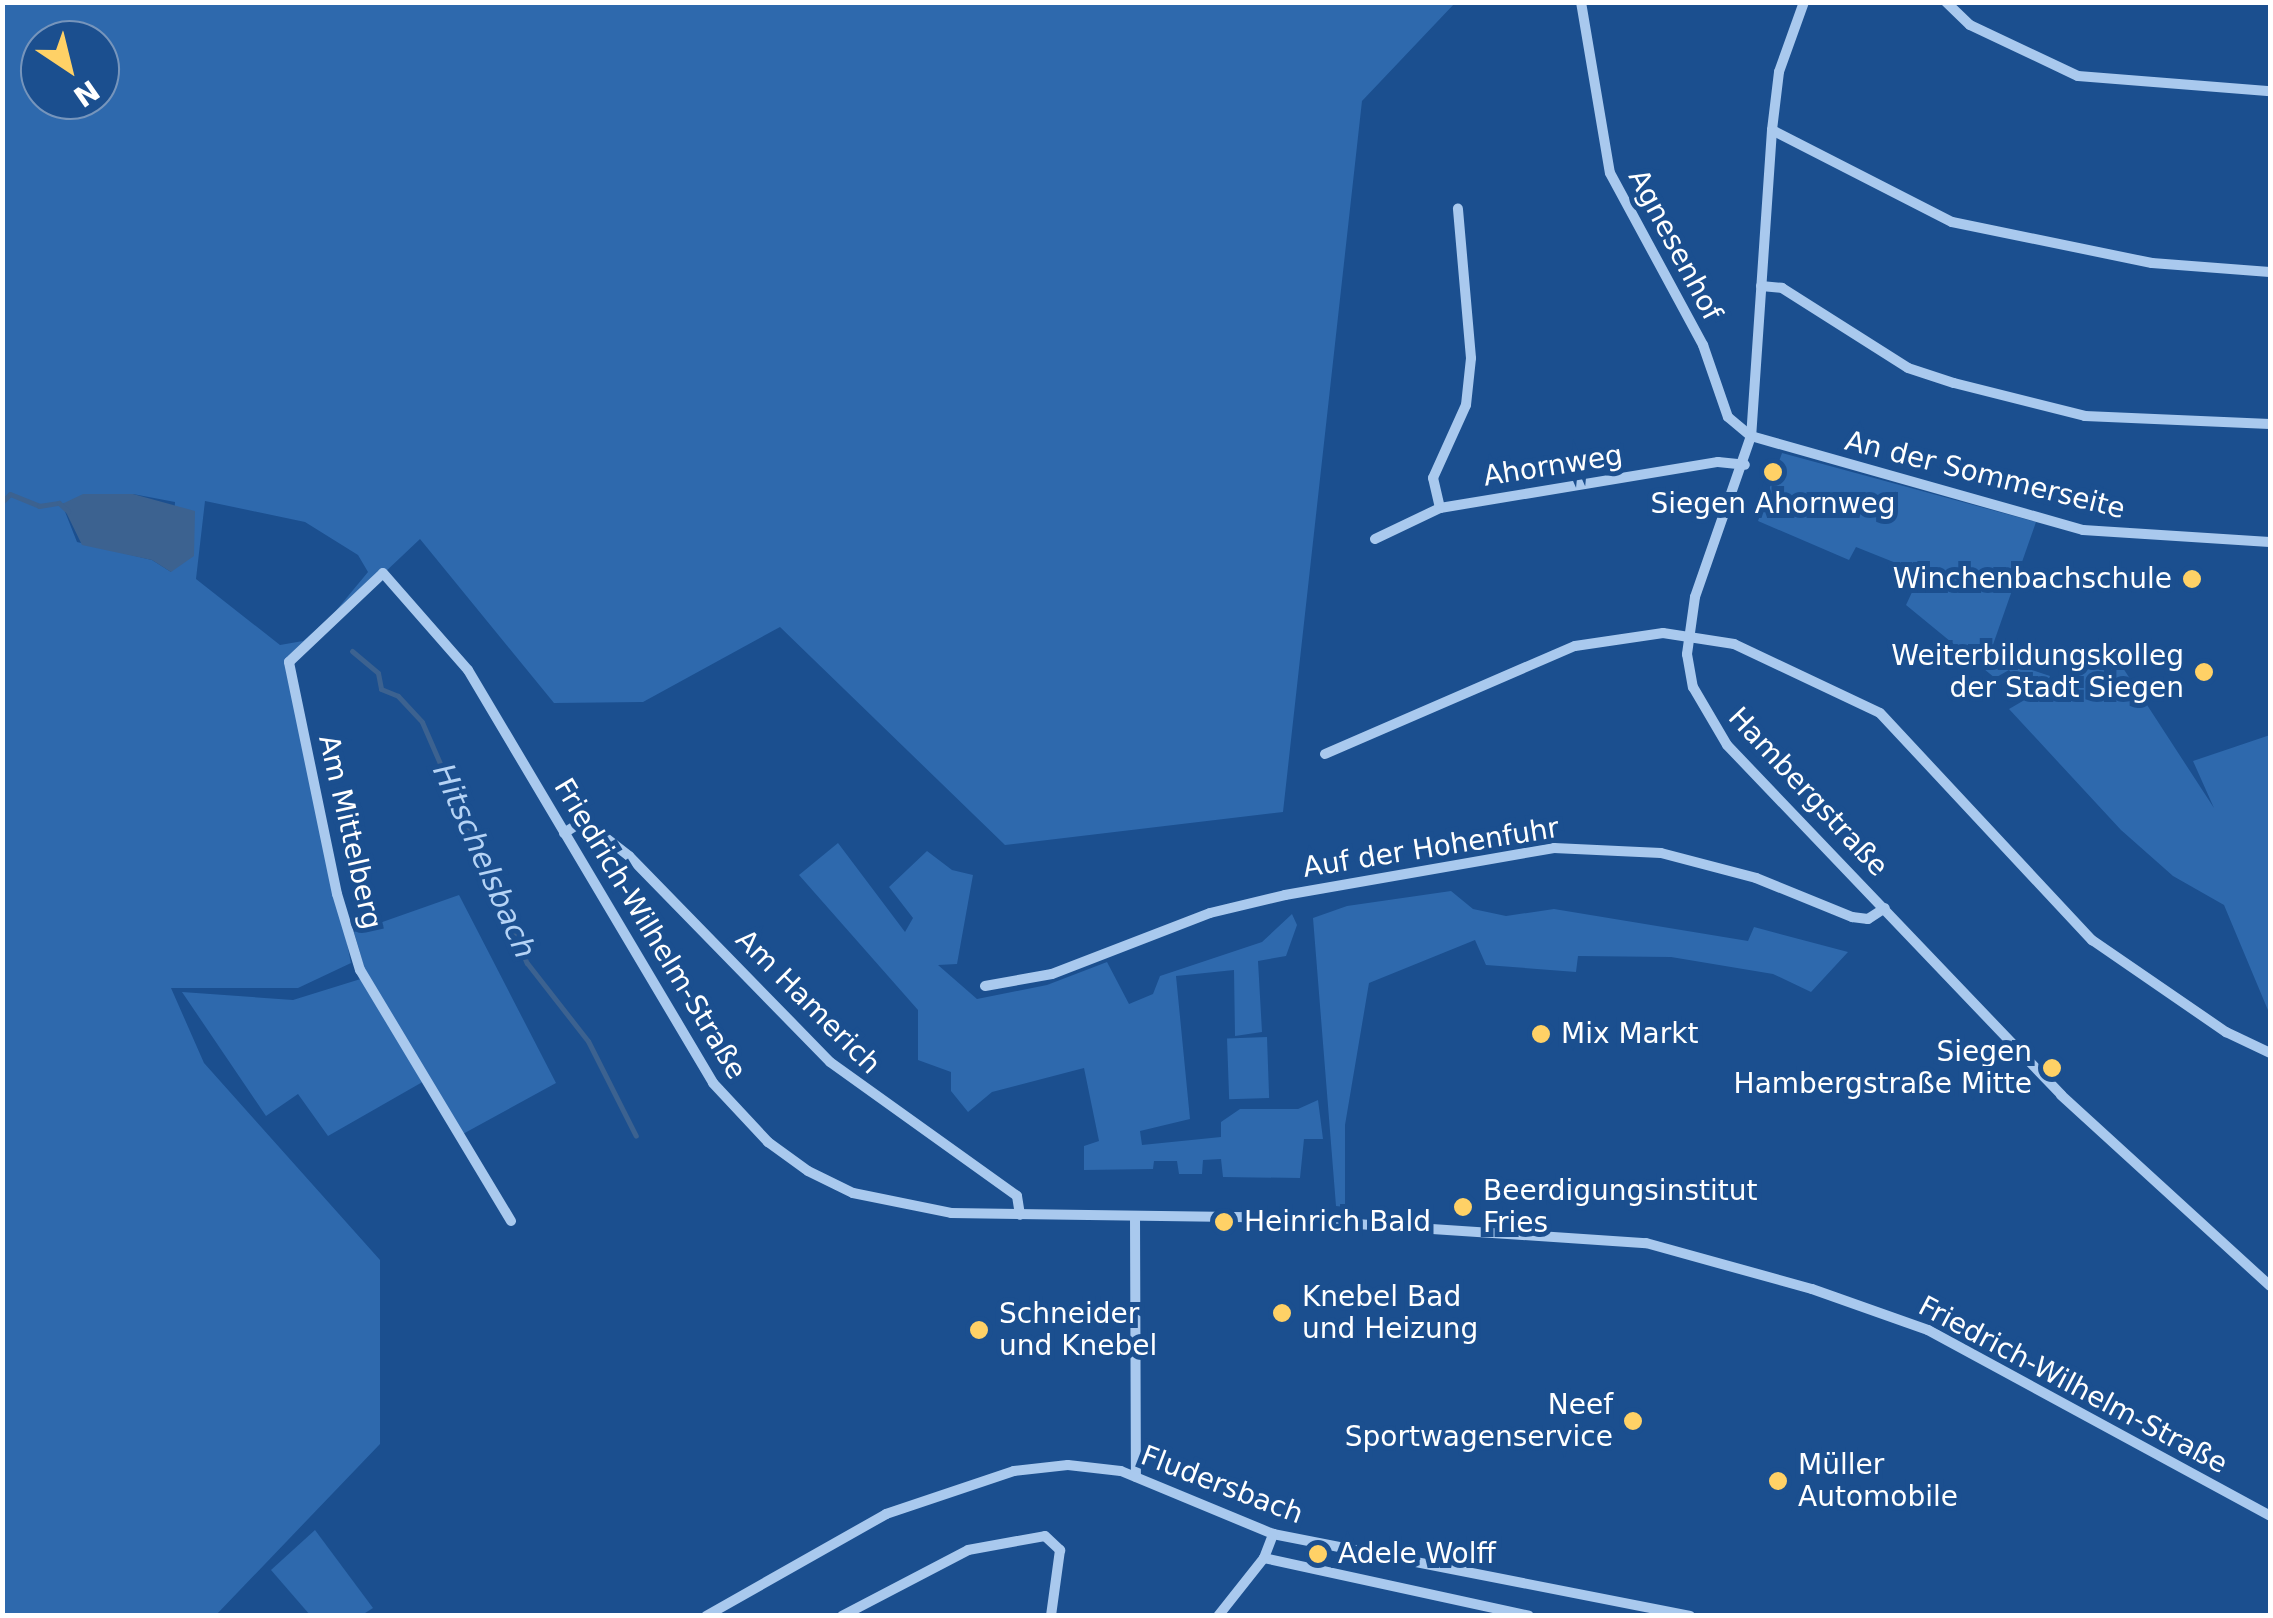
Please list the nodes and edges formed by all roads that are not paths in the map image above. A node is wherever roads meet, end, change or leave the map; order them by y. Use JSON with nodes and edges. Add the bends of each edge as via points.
{"nodes":[{"id":1,"x":1581,"y":2,"type":"edge"},
{"id":2,"x":1804,"y":2,"type":"edge"},
{"id":3,"x":1946,"y":2,"type":"edge"},
{"id":4,"x":2270,"y":91,"type":"edge"},
{"id":5,"x":1772,"y":130,"type":"junction"},
{"id":6,"x":1458,"y":209,"type":"dead end"},
{"id":7,"x":2270,"y":272,"type":"edge"},
{"id":8,"x":1761,"y":286,"type":"junction"},
{"id":9,"x":2270,"y":424,"type":"edge"},
{"id":10,"x":1751,"y":436,"type":"junction"},
{"id":11,"x":1745,"y":464,"type":"junction"},
{"id":12,"x":1440,"y":508,"type":"junction"},
{"id":13,"x":1375,"y":539,"type":"dead end"},
{"id":14,"x":2270,"y":542,"type":"edge"},
{"id":15,"x":383,"y":572,"type":"joint"},
{"id":16,"x":1687,"y":636,"type":"junction"},
{"id":17,"x":1325,"y":754,"type":"dead end"},
{"id":18,"x":564,"y":833,"type":"junction"},
{"id":19,"x":1885,"y":908,"type":"junction"},
{"id":20,"x":985,"y":986,"type":"dead end"},
{"id":21,"x":2270,"y":1053,"type":"edge"},
{"id":22,"x":1020,"y":1214,"type":"junction"},
{"id":23,"x":1135,"y":1216,"type":"junction"},
{"id":24,"x":511,"y":1221,"type":"dead end"},
{"id":25,"x":2270,"y":1286,"type":"edge"},
{"id":26,"x":1136,"y":1477,"type":"junction"},
{"id":27,"x":2270,"y":1516,"type":"edge"},
{"id":28,"x":1273,"y":1534,"type":"junction"},
{"id":29,"x":1264,"y":1558,"type":"junction"},
{"id":30,"x":706,"y":1616,"type":"edge"},
{"id":31,"x":842,"y":1616,"type":"edge"},
{"id":32,"x":1050,"y":1616,"type":"edge"},
{"id":33,"x":1218,"y":1616,"type":"edge"},
{"id":34,"x":1528,"y":1616,"type":"edge"},
{"id":35,"x":1690,"y":1616,"type":"edge"}],
"edges":[{"from":1,"to":10,"type":"street","name":"Agnesenhof","via":[[1610,173],[1703,344],[1728,417]]},
{"from":2,"to":5,"type":"street","name":"Hambergstraße","via":[[1779,72]]},
{"from":3,"to":4,"type":"street","via":[[1970,25],[2078,76]]},
{"from":5,"to":7,"type":"street","via":[[1952,222],[2152,263]]},
{"from":5,"to":8,"type":"street","name":"Hambergstraße"},
{"from":6,"to":12,"type":"street","via":[[1472,358],[1466,405],[1433,478]]},
{"from":8,"to":9,"type":"street","via":[[1782,288],[1908,368],[1954,384],[2085,416]]},
{"from":8,"to":10,"type":"street","name":"Hambergstraße"},
{"from":10,"to":11,"type":"street","name":"Hambergstraße"},
{"from":10,"to":14,"type":"street","name":"An der Sommerseite","via":[[2083,530]]},
{"from":11,"to":12,"type":"street","name":"Ahornweg","via":[[1718,462]]},
{"from":11,"to":16,"type":"street","name":"Hambergstraße"},
{"from":12,"to":13,"type":"street","name":"Ahornweg"},
{"from":15,"to":18,"type":"street","name":"Friedrich-Wilhelm-Straße","via":[[468,670]]},
{"from":15,"to":24,"type":"street","name":"Am Mittelberg","via":[[289,662],[337,894],[360,970]]},
{"from":16,"to":17,"type":"street","via":[[1622,636],[1556,651]]},
{"from":16,"to":19,"type":"street","name":"Hambergstraße","via":[[1688,669],[1712,725]]},
{"from":16,"to":21,"type":"street","via":[[1734,644],[1880,713],[2092,940],[2226,1032]]},
{"from":18,"to":22,"type":"street","name":"Am Hamerich","via":[[593,828],[629,856],[830,1062],[1017,1196]]},
{"from":18,"to":22,"type":"street","name":"Friedrich-Wilhelm-Straße","via":[[713,1083],[768,1142],[853,1192],[951,1213]]},
{"from":19,"to":20,"type":"street","name":"Auf der Hohenfuhr","via":[[1868,919],[1852,917],[1818,899],[1676,856],[1554,848],[1286,894],[1210,913],[1052,974]]},
{"from":19,"to":25,"type":"street","name":"Hambergstraße","via":[[2061,1095]]},
{"from":22,"to":23,"type":"street","name":"Friedrich-Wilhelm-Straße"},
{"from":23,"to":26,"type":"street"},
{"from":23,"to":27,"type":"street","name":"Friedrich-Wilhelm-Straße","via":[[1252,1217],[1646,1243],[1928,1330]]},
{"from":26,"to":28,"type":"street","name":"Fludersbach"},
{"from":26,"to":30,"type":"street","name":"Fludersbach","via":[[1068,1465],[1014,1470],[886,1514]]},
{"from":28,"to":29,"type":"street"},
{"from":28,"to":35,"type":"street","name":"Fludersbach"},
{"from":29,"to":33,"type":"street"},
{"from":29,"to":34,"type":"street","name":"Fludersbach"},
{"from":31,"to":32,"type":"street","via":[[968,1550],[1045,1536],[1060,1550]]}]}
